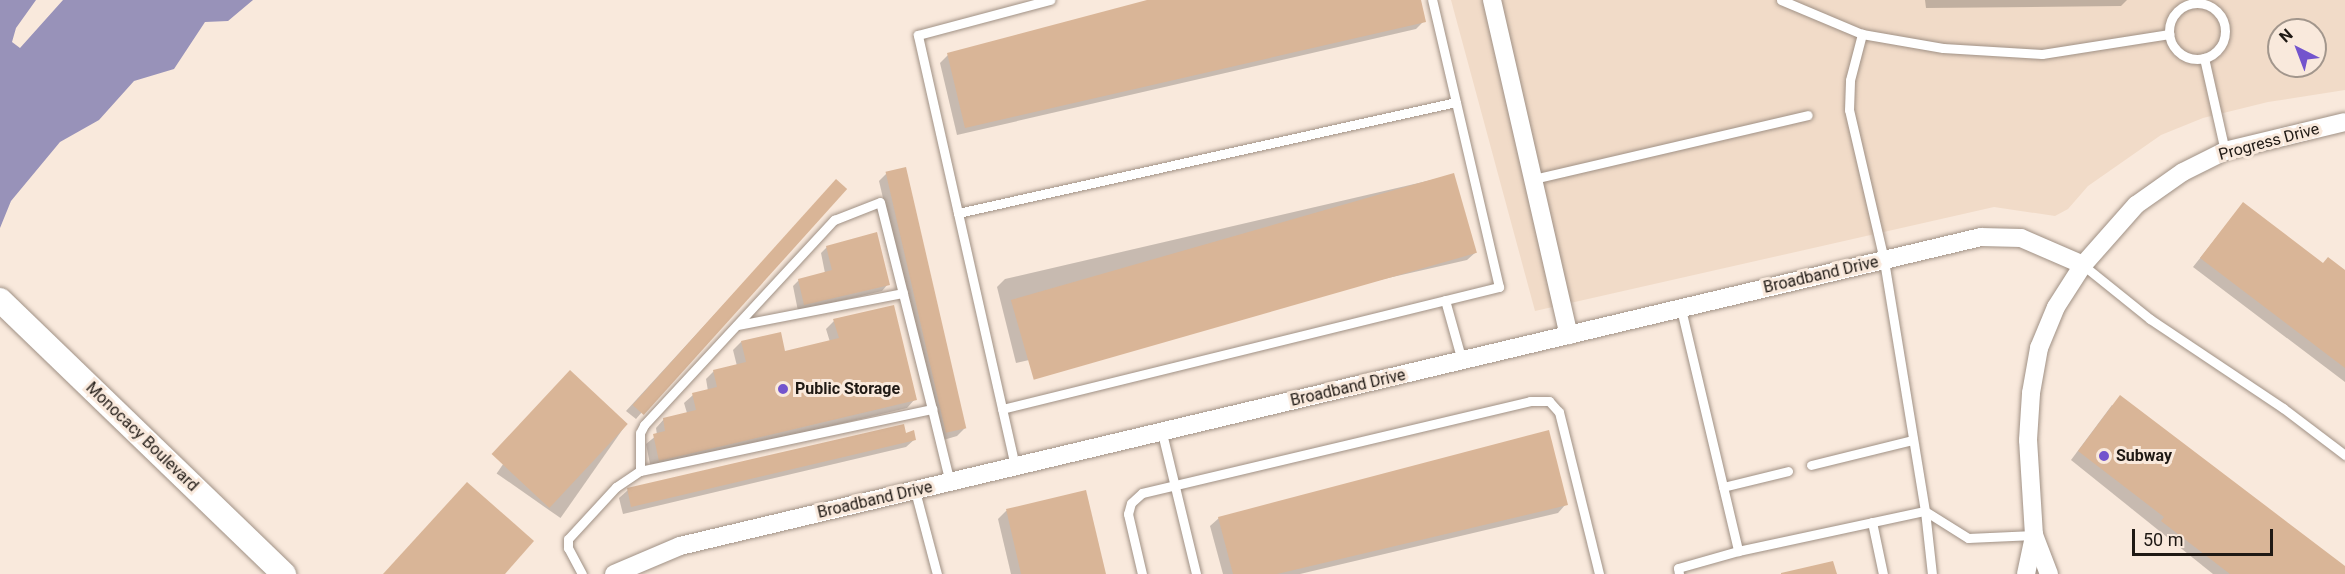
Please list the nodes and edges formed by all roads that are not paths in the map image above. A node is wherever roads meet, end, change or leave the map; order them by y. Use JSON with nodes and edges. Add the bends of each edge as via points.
{"nodes":[{"id":1,"x":1050,"y":0,"type":"edge"},
{"id":2,"x":1432,"y":0,"type":"edge"},
{"id":3,"x":1492,"y":0,"type":"edge"},
{"id":4,"x":1781,"y":0,"type":"edge"},
{"id":5,"x":1862,"y":34,"type":"junction"},
{"id":6,"x":2169,"y":34,"type":"junction"},
{"id":7,"x":2204,"y":58,"type":"junction"},
{"id":8,"x":1456,"y":102,"type":"junction"},
{"id":9,"x":1808,"y":115,"type":"dead end"},
{"id":10,"x":2345,"y":123,"type":"edge"},
{"id":11,"x":2225,"y":151,"type":"junction"},
{"id":12,"x":1533,"y":179,"type":"junction"},
{"id":13,"x":958,"y":213,"type":"junction"},
{"id":14,"x":1884,"y":260,"type":"junction"},
{"id":15,"x":2083,"y":265,"type":"junction"},
{"id":16,"x":903,"y":293,"type":"junction"},
{"id":17,"x":0,"y":300,"type":"edge"},
{"id":18,"x":1445,"y":300,"type":"junction"},
{"id":19,"x":1681,"y":309,"type":"junction"},
{"id":20,"x":738,"y":325,"type":"junction"},
{"id":21,"x":1569,"y":336,"type":"junction"},
{"id":22,"x":1462,"y":361,"type":"junction"},
{"id":23,"x":932,"y":409,"type":"junction"},
{"id":24,"x":1002,"y":409,"type":"junction"},
{"id":25,"x":1162,"y":433,"type":"junction"},
{"id":26,"x":1913,"y":440,"type":"junction"},
{"id":27,"x":2345,"y":455,"type":"edge"},
{"id":28,"x":1811,"y":465,"type":"dead end"},
{"id":29,"x":1015,"y":466,"type":"junction"},
{"id":30,"x":640,"y":471,"type":"junction"},
{"id":31,"x":1788,"y":471,"type":"dead end"},
{"id":32,"x":950,"y":483,"type":"junction"},
{"id":33,"x":1175,"y":486,"type":"junction"},
{"id":34,"x":1723,"y":487,"type":"junction"},
{"id":35,"x":915,"y":491,"type":"junction"},
{"id":36,"x":1924,"y":511,"type":"junction"},
{"id":37,"x":1872,"y":522,"type":"junction"},
{"id":38,"x":2034,"y":535,"type":"junction"},
{"id":39,"x":1738,"y":551,"type":"junction"},
{"id":40,"x":1595,"y":573,"type":"edge"},
{"id":41,"x":284,"y":574,"type":"edge"},
{"id":42,"x":582,"y":574,"type":"edge"},
{"id":43,"x":614,"y":574,"type":"edge"},
{"id":44,"x":937,"y":574,"type":"edge"},
{"id":45,"x":1142,"y":574,"type":"edge"},
{"id":46,"x":1196,"y":574,"type":"edge"},
{"id":47,"x":1679,"y":574,"type":"edge"},
{"id":48,"x":1883,"y":574,"type":"edge"},
{"id":49,"x":1932,"y":574,"type":"edge"},
{"id":50,"x":2026,"y":574,"type":"edge"},
{"id":51,"x":2049,"y":574,"type":"edge"}],
"edges":[{"from":1,"to":13,"type":"lane","via":[[918,35]]},
{"from":2,"to":8,"type":"lane"},
{"from":3,"to":12,"type":"street"},
{"from":4,"to":5,"type":"lane"},
{"from":5,"to":6,"type":"lane","via":[[1943,48],[2042,54]]},
{"from":5,"to":14,"type":"lane","via":[[1850,81],[1849,111]]},
{"from":6,"to":7,"type":"lane","via":[[2177,51],[2185,57]]},
{"from":6,"to":7,"type":"lane","via":[[2170,23],[2181,8],[2190,4],[2211,7],[2223,21],[2223,38],[2213,54]]},
{"from":7,"to":11,"type":"lane"},
{"from":8,"to":13,"type":"lane"},
{"from":8,"to":18,"type":"lane","via":[[1499,287]]},
{"from":9,"to":12,"type":"lane"},
{"from":10,"to":11,"type":"street","name":"Progress Drive"},
{"from":11,"to":15,"type":"street","name":"Progress Drive","via":[[2183,172],[2136,205]]},
{"from":12,"to":21,"type":"street"},
{"from":13,"to":24,"type":"lane"},
{"from":14,"to":15,"type":"street","name":"Broadband Drive","via":[[1981,237],[2011,237]]},
{"from":14,"to":19,"type":"street","name":"Broadband Drive"},
{"from":14,"to":26,"type":"lane"},
{"from":15,"to":27,"type":"lane","via":[[2150,319],[2283,408]]},
{"from":15,"to":38,"type":"street","name":"Progress Drive","via":[[2052,317],[2039,348],[2028,440]]},
{"from":16,"to":20,"type":"lane"},
{"from":16,"to":20,"type":"lane","via":[[880,202],[834,220]]},
{"from":16,"to":23,"type":"lane"},
{"from":17,"to":41,"type":"main road","name":"Monocacy Boulevard"},
{"from":18,"to":22,"type":"lane"},
{"from":18,"to":24,"type":"lane"},
{"from":19,"to":21,"type":"street","name":"Broadband Drive"},
{"from":19,"to":34,"type":"lane"},
{"from":20,"to":30,"type":"lane","via":[[644,425],[640,433]]},
{"from":21,"to":22,"type":"street","name":"Broadband Drive"},
{"from":22,"to":25,"type":"street","name":"Broadband Drive"},
{"from":23,"to":30,"type":"lane"},
{"from":23,"to":32,"type":"lane"},
{"from":24,"to":29,"type":"lane"},
{"from":25,"to":29,"type":"street","name":"Broadband Drive"},
{"from":25,"to":33,"type":"lane"},
{"from":26,"to":28,"type":"lane"},
{"from":26,"to":36,"type":"lane"},
{"from":29,"to":32,"type":"street","name":"Broadband Drive"},
{"from":30,"to":42,"type":"lane","via":[[616,486],[568,539],[568,548]]},
{"from":31,"to":34,"type":"lane"},
{"from":32,"to":35,"type":"street","name":"Broadband Drive"},
{"from":33,"to":40,"type":"lane","via":[[1530,401],[1549,400],[1559,412]]},
{"from":33,"to":45,"type":"lane","via":[[1142,493],[1131,502],[1128,514]]},
{"from":33,"to":46,"type":"lane"},
{"from":34,"to":39,"type":"lane"},
{"from":35,"to":43,"type":"street","name":"Broadband Drive","via":[[680,546]]},
{"from":35,"to":44,"type":"lane"},
{"from":36,"to":37,"type":"lane"},
{"from":36,"to":38,"type":"lane","via":[[1968,538]]},
{"from":36,"to":49,"type":"lane"},
{"from":37,"to":39,"type":"lane"},
{"from":37,"to":48,"type":"lane"},
{"from":38,"to":50,"type":"street","name":"Progress Drive"},
{"from":38,"to":51,"type":"street","name":"Progress Drive"},
{"from":39,"to":47,"type":"lane","via":[[1678,568]]}]}
